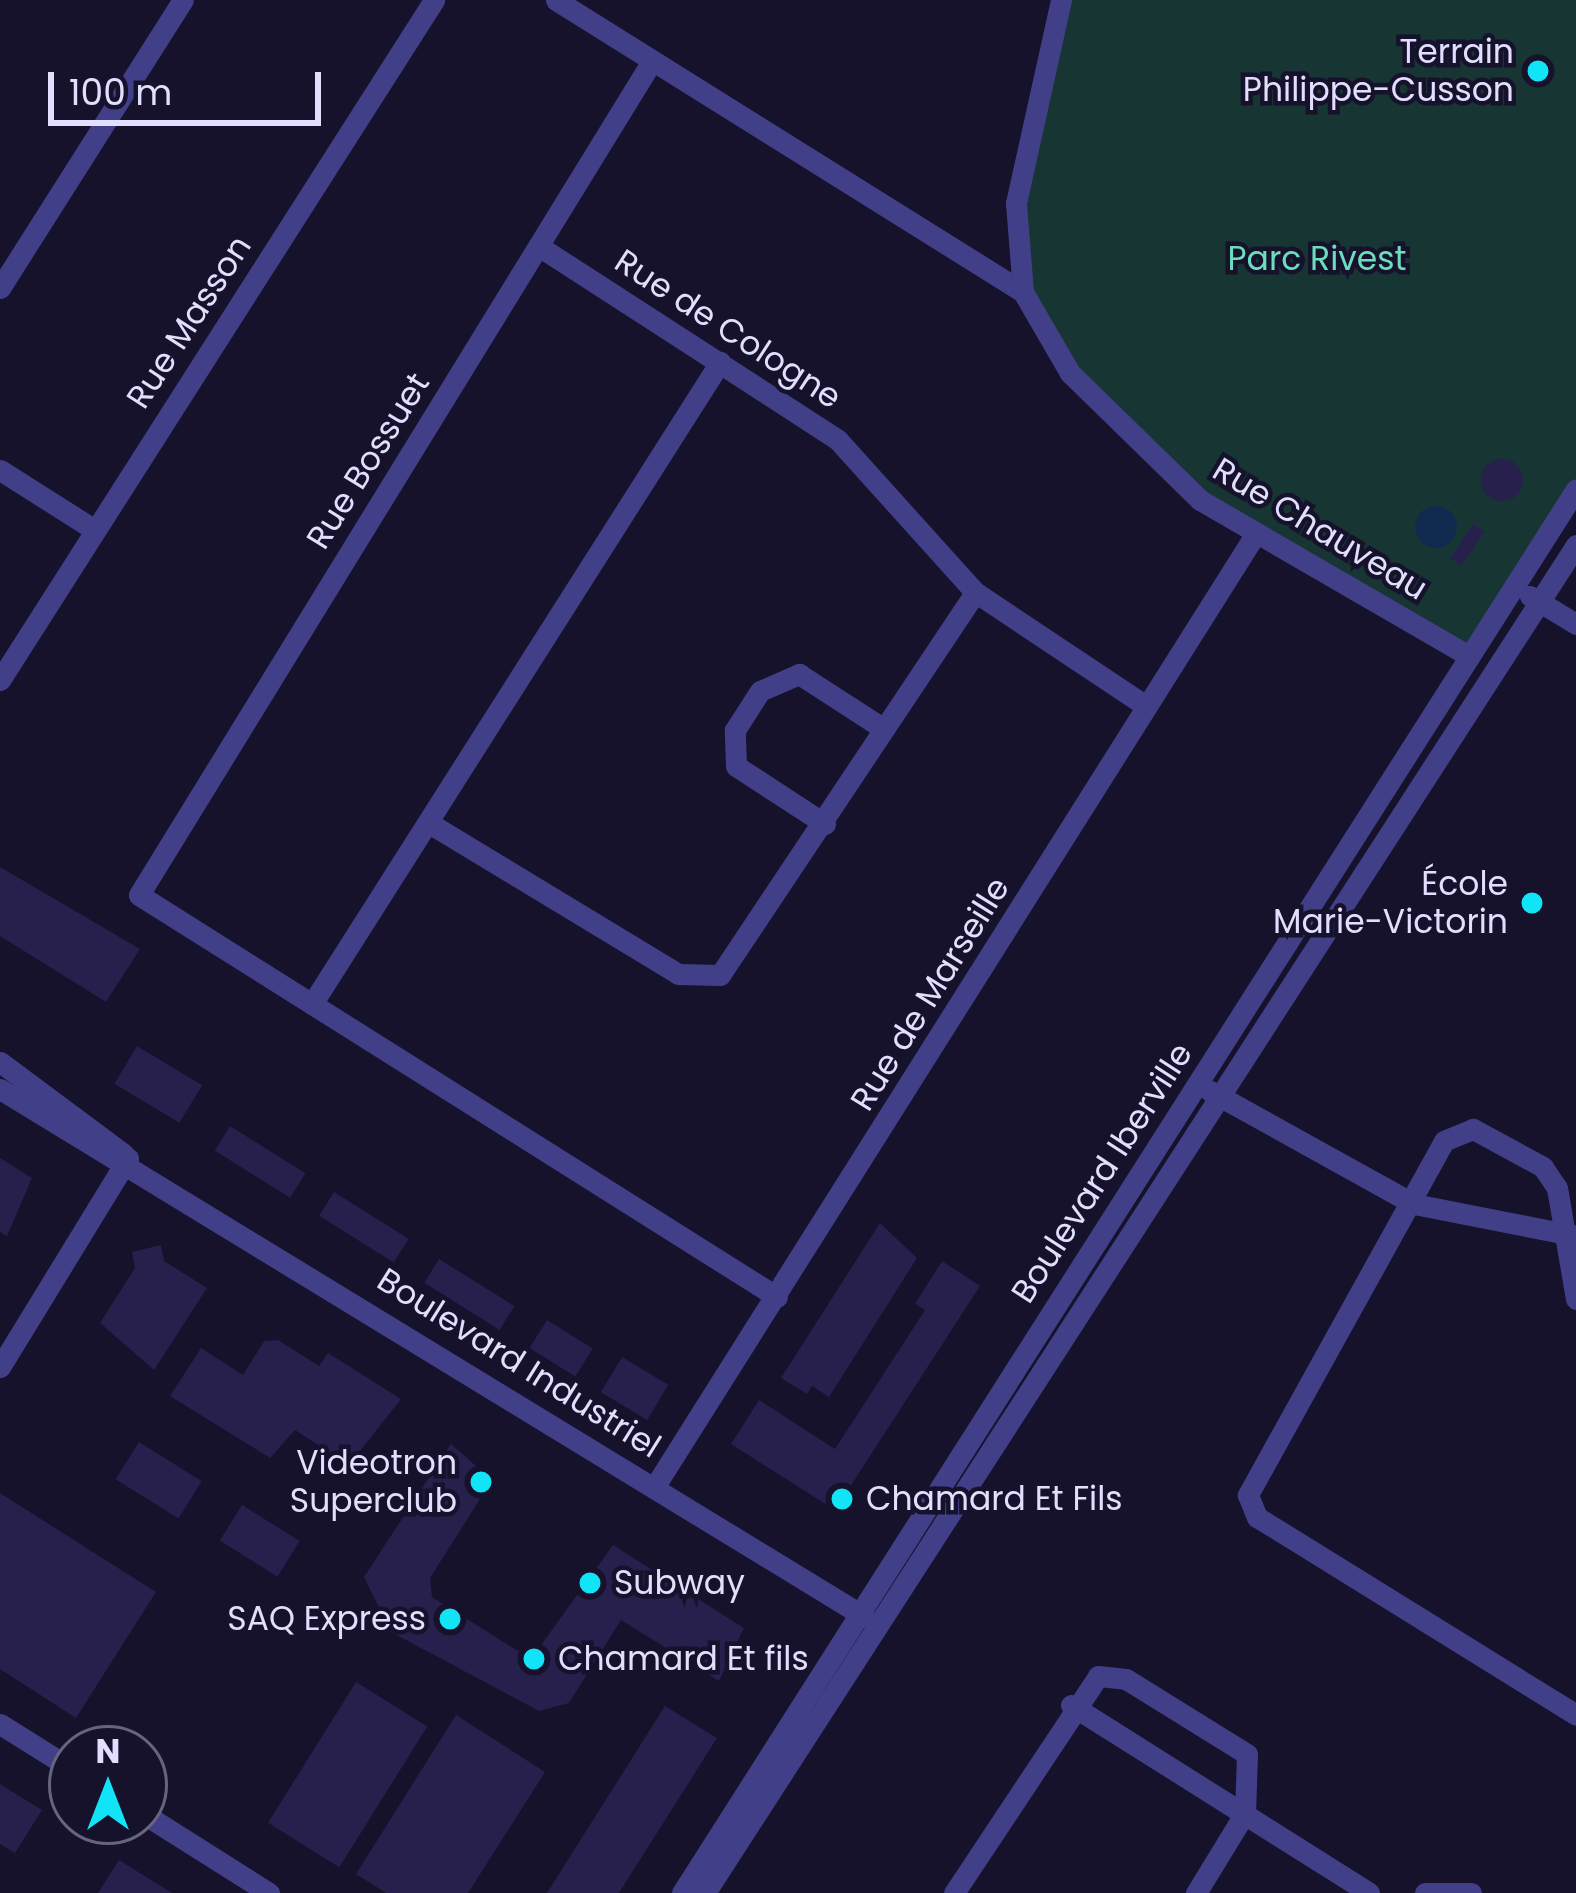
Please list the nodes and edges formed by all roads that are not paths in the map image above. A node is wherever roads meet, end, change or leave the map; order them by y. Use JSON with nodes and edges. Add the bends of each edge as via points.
{"nodes":[{"id":1,"x":183,"y":0,"type":"edge"},
{"id":2,"x":434,"y":0,"type":"edge"},
{"id":3,"x":556,"y":0,"type":"edge"},
{"id":4,"x":1061,"y":0,"type":"edge"},
{"id":5,"x":652,"y":61,"type":"junction"},
{"id":6,"x":540,"y":247,"type":"junction"},
{"id":7,"x":0,"y":287,"type":"edge"},
{"id":8,"x":1022,"y":292,"type":"junction"},
{"id":9,"x":720,"y":362,"type":"junction"},
{"id":10,"x":0,"y":470,"type":"edge"},
{"id":11,"x":1576,"y":489,"type":"edge"},
{"id":12,"x":95,"y":530,"type":"junction"},
{"id":13,"x":1256,"y":532,"type":"junction"},
{"id":14,"x":1576,"y":545,"type":"edge"},
{"id":15,"x":1514,"y":586,"type":"junction"},
{"id":16,"x":975,"y":592,"type":"junction"},
{"id":17,"x":1540,"y":602,"type":"junction"},
{"id":18,"x":1576,"y":624,"type":"edge"},
{"id":19,"x":1466,"y":654,"type":"junction"},
{"id":20,"x":0,"y":680,"type":"edge"},
{"id":21,"x":1146,"y":706,"type":"junction"},
{"id":22,"x":884,"y":729,"type":"junction"},
{"id":23,"x":825,"y":824,"type":"junction"},
{"id":24,"x":434,"y":826,"type":"junction"},
{"id":25,"x":312,"y":1004,"type":"junction"},
{"id":26,"x":0,"y":1062,"type":"edge"},
{"id":27,"x":1199,"y":1084,"type":"junction"},
{"id":28,"x":0,"y":1089,"type":"edge"},
{"id":29,"x":1219,"y":1097,"type":"junction"},
{"id":30,"x":128,"y":1158,"type":"junction"},
{"id":31,"x":1414,"y":1204,"type":"junction"},
{"id":32,"x":1570,"y":1235,"type":"edge"},
{"id":33,"x":777,"y":1297,"type":"junction"},
{"id":34,"x":1576,"y":1299,"type":"edge"},
{"id":35,"x":0,"y":1367,"type":"edge"},
{"id":36,"x":655,"y":1486,"type":"junction"},
{"id":37,"x":866,"y":1617,"type":"junction"},
{"id":38,"x":1071,"y":1705,"type":"junction"},
{"id":39,"x":1576,"y":1715,"type":"edge"},
{"id":40,"x":0,"y":1724,"type":"edge"},
{"id":41,"x":48,"y":1754,"type":"edge"},
{"id":42,"x":1246,"y":1813,"type":"junction"},
{"id":43,"x":168,"y":1829,"type":"edge"},
{"id":44,"x":269,"y":1893,"type":"edge"},
{"id":45,"x":682,"y":1893,"type":"edge"},
{"id":46,"x":705,"y":1893,"type":"edge"},
{"id":47,"x":954,"y":1893,"type":"edge"},
{"id":48,"x":1196,"y":1893,"type":"edge"},
{"id":49,"x":1369,"y":1893,"type":"edge"},
{"id":50,"x":1425,"y":1893,"type":"edge"},
{"id":51,"x":1471,"y":1893,"type":"edge"}],
"edges":[{"from":1,"to":7,"type":"street"},
{"from":2,"to":12,"type":"street","name":"Rue Masson"},
{"from":3,"to":5,"type":"street"},
{"from":4,"to":8,"type":"street","via":[[1019,152]]},
{"from":5,"to":6,"type":"street","name":"Rue Bossuet"},
{"from":5,"to":8,"type":"street"},
{"from":6,"to":9,"type":"street","name":"Rue de Cologne"},
{"from":6,"to":25,"type":"street","name":"Rue Bossuet","via":[[139,895]]},
{"from":8,"to":13,"type":"street","name":"Rue Chauveau","via":[[1116,428]]},
{"from":9,"to":16,"type":"street","name":"Rue de Cologne","via":[[838,440]]},
{"from":9,"to":24,"type":"street"},
{"from":10,"to":12,"type":"street"},
{"from":11,"to":15,"type":"street","name":"Boulevard Iberville"},
{"from":12,"to":20,"type":"street","name":"Rue Masson"},
{"from":13,"to":19,"type":"street","name":"Rue Chauveau"},
{"from":13,"to":21,"type":"street","name":"Rue de Marseille"},
{"from":14,"to":17,"type":"street","name":"Boulevard Iberville"},
{"from":15,"to":17,"type":"street"},
{"from":15,"to":19,"type":"street","name":"Boulevard Iberville"},
{"from":16,"to":21,"type":"street","name":"Rue de Cologne"},
{"from":16,"to":22,"type":"street"},
{"from":17,"to":18,"type":"street"},
{"from":17,"to":29,"type":"street","name":"Boulevard Iberville"},
{"from":19,"to":27,"type":"street","name":"Boulevard Iberville"},
{"from":21,"to":33,"type":"street","name":"Rue de Marseille"},
{"from":22,"to":23,"type":"street"},
{"from":22,"to":23,"type":"street","via":[[799,674],[760,691],[735,730],[736,766]]},
{"from":23,"to":24,"type":"street","via":[[735,964],[700,980]]},
{"from":24,"to":25,"type":"street"},
{"from":25,"to":33,"type":"street"},
{"from":26,"to":30,"type":"street","name":"Boulevard Industriel"},
{"from":27,"to":29,"type":"street"},
{"from":27,"to":37,"type":"street","name":"Boulevard Iberville"},
{"from":28,"to":30,"type":"street","name":"Boulevard Industriel"},
{"from":29,"to":31,"type":"street"},
{"from":29,"to":37,"type":"street","name":"Boulevard Iberville"},
{"from":30,"to":35,"type":"street"},
{"from":30,"to":36,"type":"street","name":"Boulevard Industriel"},
{"from":31,"to":32,"type":"street"},
{"from":31,"to":32,"type":"street","via":[[1444,1142],[1473,1129],[1543,1167]]},
{"from":31,"to":39,"type":"street","via":[[1248,1495],[1257,1517]]},
{"from":32,"to":34,"type":"street"},
{"from":33,"to":36,"type":"street","name":"Rue de Marseille"},
{"from":36,"to":37,"type":"street","name":"Boulevard Industriel"},
{"from":37,"to":45,"type":"street","name":"Boulevard Iberville"},
{"from":37,"to":46,"type":"street","name":"Boulevard Iberville"},
{"from":38,"to":42,"type":"street"},
{"from":38,"to":42,"type":"street","via":[[1085,1682],[1115,1676],[1235,1741],[1251,1765]]},
{"from":38,"to":47,"type":"street"},
{"from":40,"to":41,"type":"street"},
{"from":42,"to":48,"type":"street"},
{"from":42,"to":49,"type":"street"},
{"from":43,"to":44,"type":"street"},
{"from":50,"to":51,"type":"street"}]}
